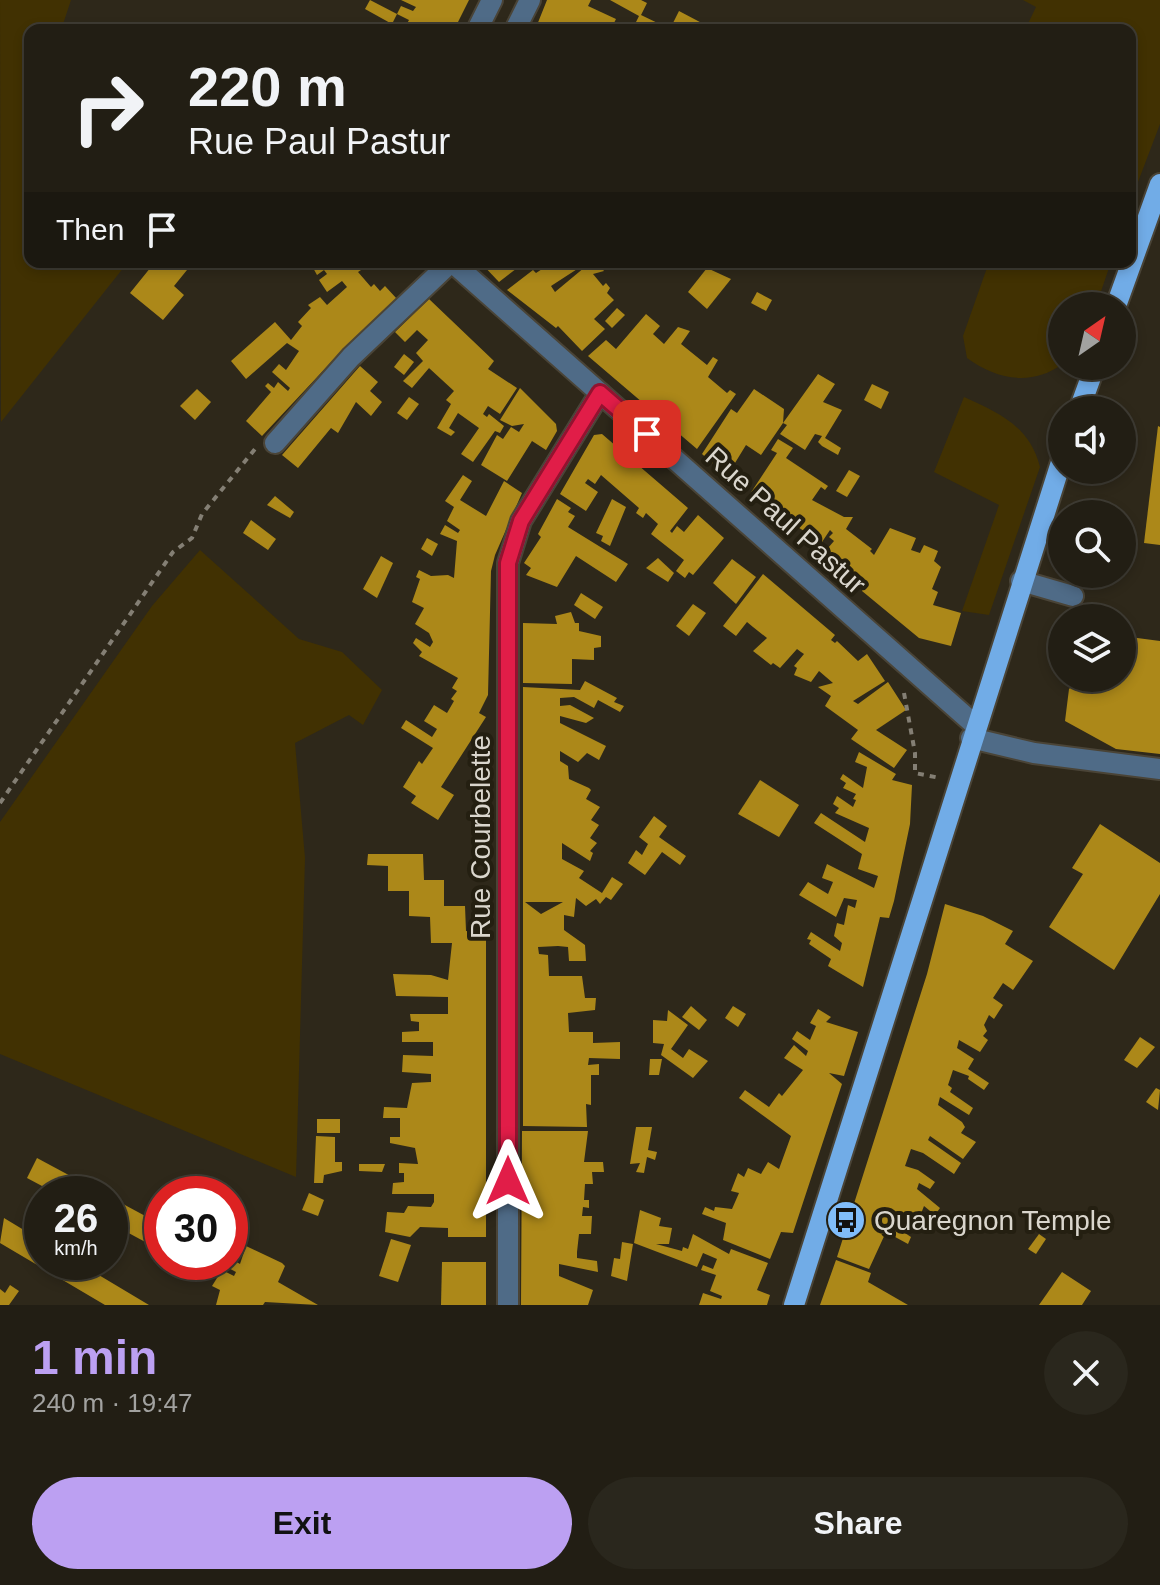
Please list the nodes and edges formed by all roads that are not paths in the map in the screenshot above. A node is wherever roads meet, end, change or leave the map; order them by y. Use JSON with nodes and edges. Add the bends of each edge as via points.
{"nodes":[{"id":1,"x":492,"y":0,"type":"edge"},
{"id":2,"x":530,"y":0,"type":"edge"},
{"id":3,"x":480,"y":24,"type":"edge"},
{"id":4,"x":518,"y":24,"type":"edge"},
{"id":5,"x":1160,"y":184,"type":"edge"},
{"id":6,"x":1136,"y":251,"type":"edge"},
{"id":7,"x":446,"y":268,"type":"edge"},
{"id":8,"x":459,"y":268,"type":"edge"},
{"id":9,"x":1130,"y":268,"type":"edge"},
{"id":10,"x":1121,"y":292,"type":"edge"},
{"id":11,"x":600,"y":393,"type":"junction"},
{"id":12,"x":275,"y":443,"type":"road end"},
{"id":13,"x":1054,"y":484,"type":"edge"},
{"id":14,"x":1021,"y":581,"type":"junction"},
{"id":15,"x":1073,"y":596,"type":"dead end"},
{"id":16,"x":973,"y":732,"type":"junction"},
{"id":17,"x":1160,"y":769,"type":"edge"},
{"id":18,"x":508,"y":1305,"type":"edge"},
{"id":19,"x":794,"y":1305,"type":"edge"}],
"edges":[{"from":1,"to":3,"type":"street"},
{"from":2,"to":4,"type":"street"},
{"from":5,"to":6,"type":"main road"},
{"from":7,"to":12,"type":"street","via":[[351,357]]},
{"from":8,"to":11,"type":"street","name":"Rue Paul Pastur"},
{"from":9,"to":10,"type":"main road"},
{"from":11,"to":16,"type":"street","name":"Rue Paul Pastur"},
{"from":11,"to":18,"type":"street","name":"Rue Courbelette","via":[[521,521],[508,563]]},
{"from":13,"to":14,"type":"main road"},
{"from":14,"to":15,"type":"street"},
{"from":14,"to":16,"type":"main road"},
{"from":16,"to":17,"type":"street","via":[[1034,753]]},
{"from":16,"to":19,"type":"main road"}]}
